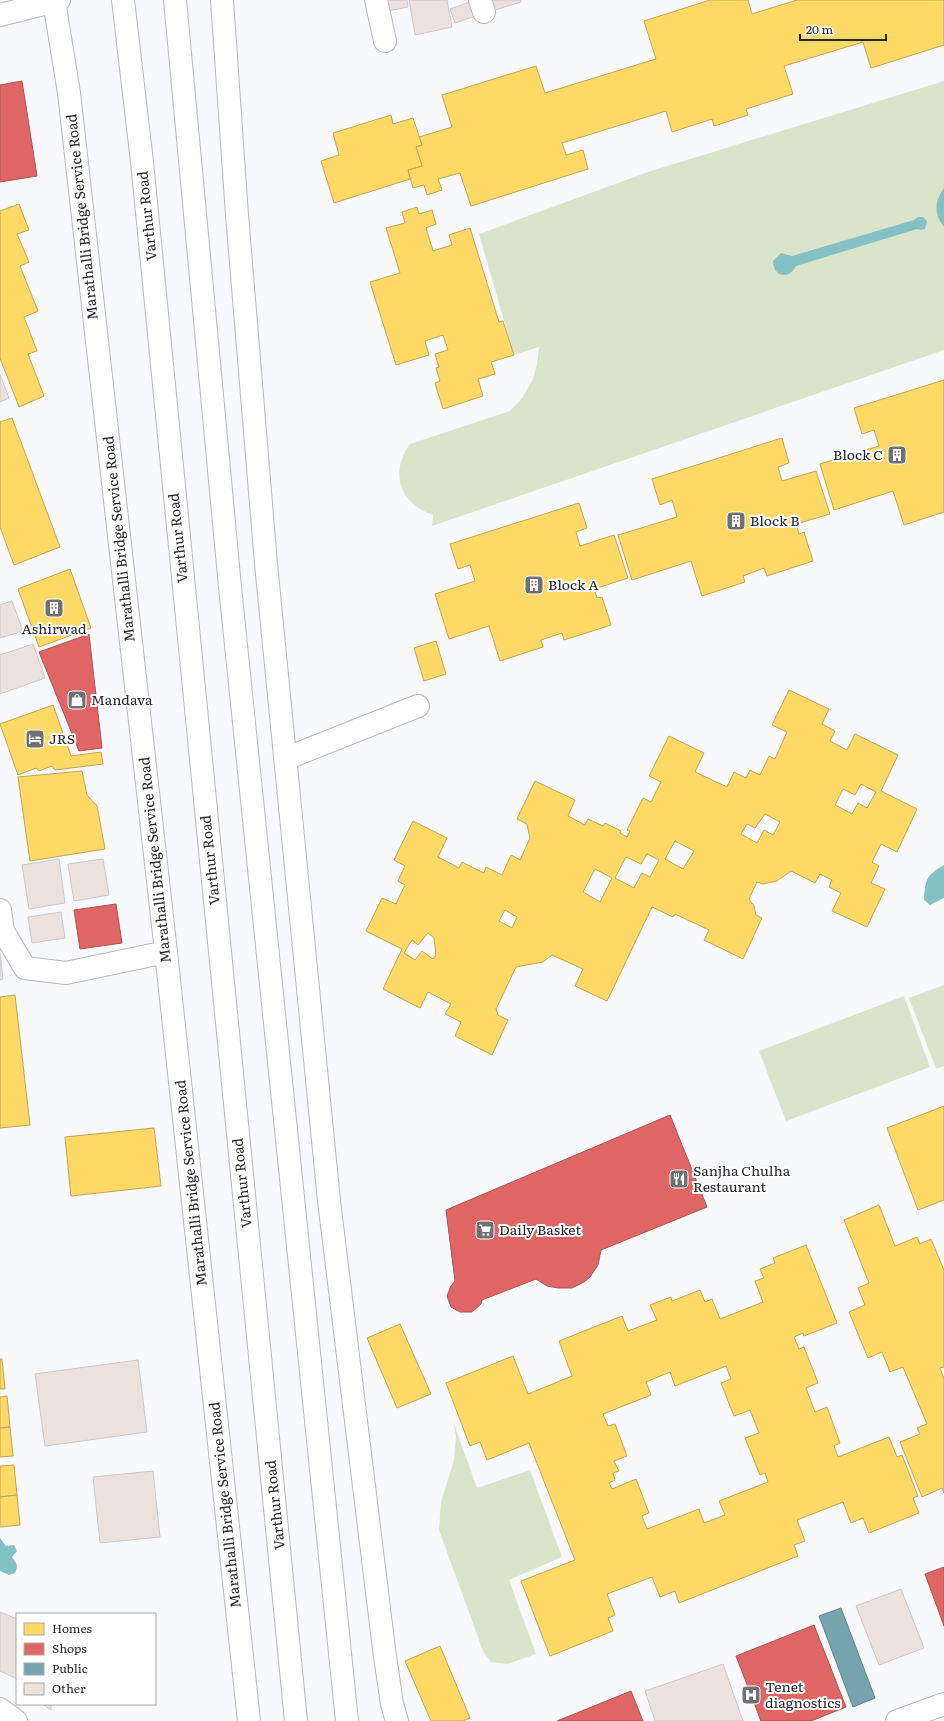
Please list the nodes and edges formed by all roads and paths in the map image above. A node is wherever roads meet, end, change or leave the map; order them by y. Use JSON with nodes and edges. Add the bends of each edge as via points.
{"nodes":[{"id":1,"x":57,"y":0,"type":"edge"},
{"id":2,"x":123,"y":0,"type":"edge"},
{"id":3,"x":175,"y":0,"type":"edge"},
{"id":4,"x":222,"y":0,"type":"edge"},
{"id":5,"x":376,"y":0,"type":"edge"},
{"id":6,"x":0,"y":15,"type":"edge"},
{"id":7,"x":385,"y":41,"type":"dead end"},
{"id":8,"x":418,"y":706,"type":"dead end"},
{"id":9,"x":285,"y":759,"type":"junction"},
{"id":10,"x":0,"y":910,"type":"edge"},
{"id":11,"x":166,"y":952,"type":"junction"},
{"id":12,"x":944,"y":1704,"type":"edge"},
{"id":13,"x":0,"y":1709,"type":"edge"},
{"id":14,"x":16,"y":1721,"type":"edge"},
{"id":15,"x":249,"y":1721,"type":"edge"},
{"id":16,"x":296,"y":1721,"type":"edge"},
{"id":17,"x":347,"y":1721,"type":"edge"},
{"id":18,"x":397,"y":1721,"type":"edge"},
{"id":19,"x":897,"y":1721,"type":"edge"}],
"edges":[{"from":1,"to":6,"type":"street"},
{"from":1,"to":11,"type":"street","name":"Marathalli Bridge Service Road"},
{"from":2,"to":16,"type":"street","name":"Varthur Road","via":[[143,178]]},
{"from":3,"to":17,"type":"street","via":[[231,595]]},
{"from":4,"to":9,"type":"street","via":[[259,492]]},
{"from":5,"to":7,"type":"street"},
{"from":8,"to":9,"type":"street"},
{"from":9,"to":18,"type":"street","via":[[329,1201],[384,1649]]},
{"from":10,"to":11,"type":"street","via":[[3,931],[25,968],[66,973]]},
{"from":11,"to":15,"type":"street","name":"Marathalli Bridge Service Road"},
{"from":12,"to":19,"type":"street"},
{"from":13,"to":14,"type":"street"}]}
